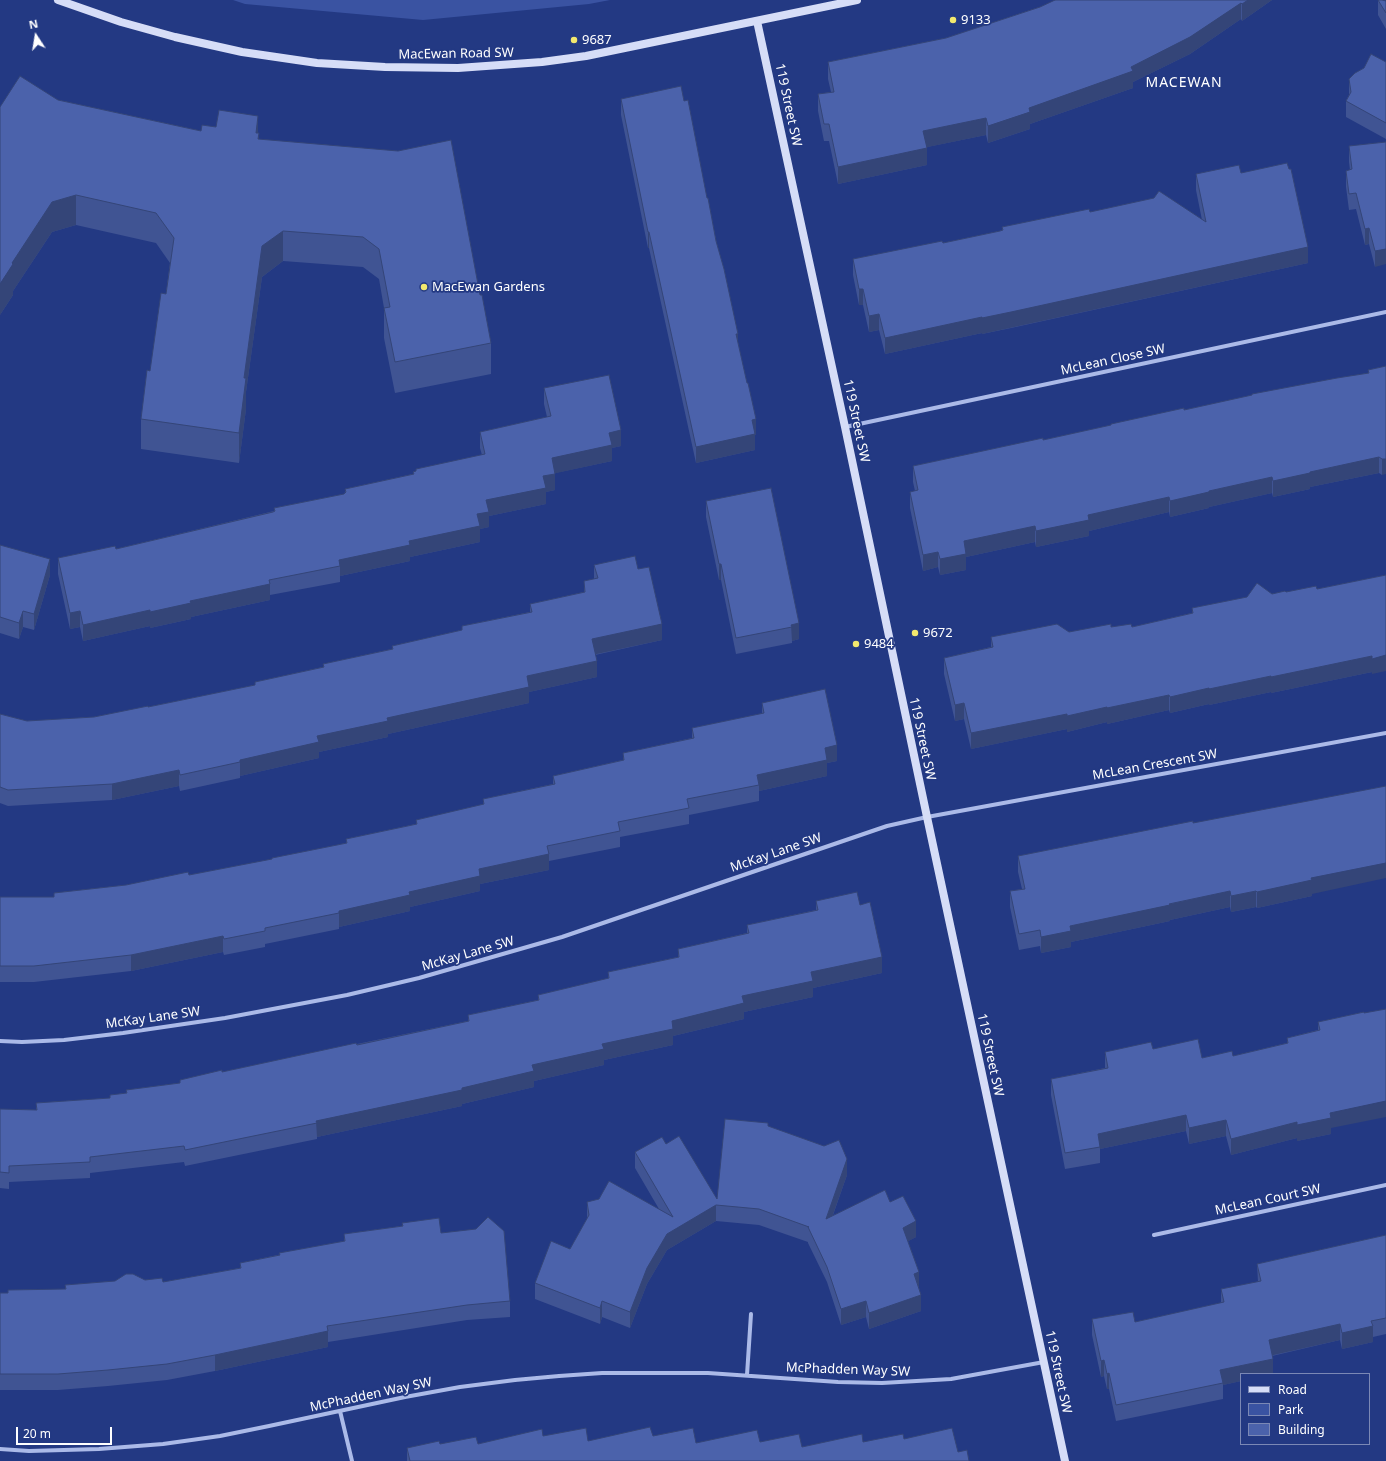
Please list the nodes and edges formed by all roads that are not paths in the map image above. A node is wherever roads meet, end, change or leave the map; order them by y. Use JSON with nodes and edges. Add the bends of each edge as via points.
{"nodes":[{"id":1,"x":58,"y":0,"type":"edge"},
{"id":2,"x":857,"y":0,"type":"edge"},
{"id":3,"x":757,"y":21,"type":"junction"},
{"id":4,"x":1386,"y":312,"type":"edge"},
{"id":5,"x":845,"y":427,"type":"junction"},
{"id":6,"x":1386,"y":733,"type":"edge"},
{"id":7,"x":927,"y":817,"type":"junction"},
{"id":8,"x":0,"y":1041,"type":"edge"},
{"id":9,"x":1386,"y":1185,"type":"edge"},
{"id":10,"x":1154,"y":1235,"type":"dead end"},
{"id":11,"x":751,"y":1314,"type":"dead end"},
{"id":12,"x":1044,"y":1362,"type":"junction"},
{"id":13,"x":747,"y":1376,"type":"junction"},
{"id":14,"x":340,"y":1411,"type":"junction"},
{"id":15,"x":0,"y":1450,"type":"edge"},
{"id":16,"x":352,"y":1461,"type":"edge"},
{"id":17,"x":1065,"y":1461,"type":"edge"}],
"edges":[{"from":1,"to":3,"type":"street","name":"MacEwan Road SW","via":[[159,33],[242,52],[317,63],[385,67],[458,68],[542,62],[586,56]]},
{"from":2,"to":3,"type":"street","name":"MacEwan Road SW"},
{"from":3,"to":5,"type":"street","name":"119 Street SW"},
{"from":4,"to":5,"type":"street","name":"McLean Close SW"},
{"from":5,"to":7,"type":"street","name":"119 Street SW"},
{"from":6,"to":7,"type":"street","name":"McLean Crescent SW"},
{"from":7,"to":8,"type":"street","name":"McKay Lane SW","via":[[859,835],[562,937],[419,978],[347,995],[174,1026],[64,1040]]},
{"from":7,"to":12,"type":"street","name":"119 Street SW"},
{"from":9,"to":10,"type":"street","name":"McLean Court SW"},
{"from":11,"to":13,"type":"street"},
{"from":12,"to":13,"type":"street","name":"McPhadden Way SW","via":[[926,1381],[838,1382]]},
{"from":12,"to":17,"type":"street","name":"119 Street SW"},
{"from":13,"to":14,"type":"street","name":"McPhadden Way SW","via":[[602,1373],[515,1380],[460,1387]]},
{"from":14,"to":15,"type":"street","name":"McPhadden Way SW","via":[[220,1436],[163,1444],[99,1450]]},
{"from":14,"to":16,"type":"street"}]}
